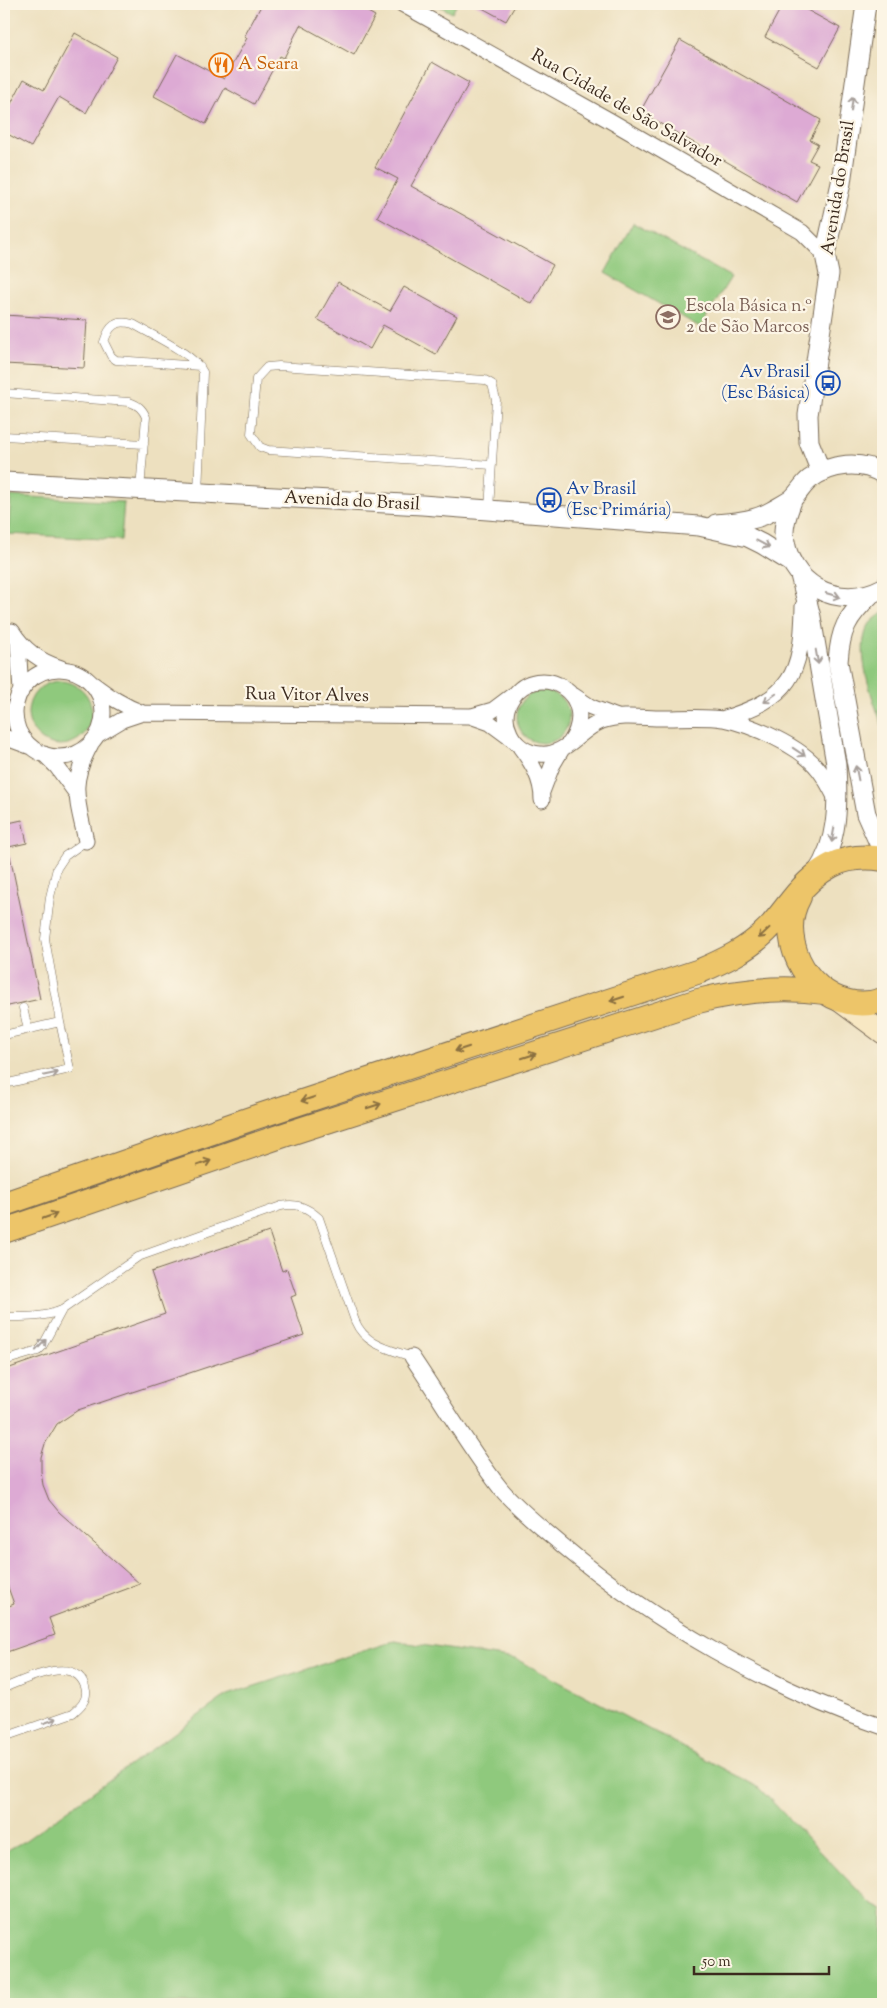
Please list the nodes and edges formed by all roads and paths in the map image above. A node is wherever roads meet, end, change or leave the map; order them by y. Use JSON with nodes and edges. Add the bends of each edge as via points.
{"nodes":[{"id":1,"x":402,"y":4,"type":"edge"},
{"id":2,"x":866,"y":4,"type":"edge"},
{"id":3,"x":825,"y":255,"type":"junction"},
{"id":4,"x":200,"y":366,"type":"junction"},
{"id":5,"x":4,"y":393,"type":"edge"},
{"id":6,"x":4,"y":436,"type":"edge"},
{"id":7,"x":144,"y":444,"type":"junction"},
{"id":8,"x":883,"y":460,"type":"edge"},
{"id":9,"x":492,"y":465,"type":"junction"},
{"id":10,"x":852,"y":465,"type":"junction"},
{"id":11,"x":820,"y":472,"type":"junction"},
{"id":12,"x":883,"y":474,"type":"edge"},
{"id":13,"x":4,"y":482,"type":"edge"},
{"id":14,"x":140,"y":490,"type":"junction"},
{"id":15,"x":198,"y":493,"type":"junction"},
{"id":16,"x":793,"y":498,"type":"junction"},
{"id":17,"x":489,"y":510,"type":"junction"},
{"id":18,"x":699,"y":526,"type":"junction"},
{"id":19,"x":798,"y":576,"type":"junction"},
{"id":20,"x":877,"y":592,"type":"edge"},
{"id":21,"x":65,"y":669,"type":"junction"},
{"id":22,"x":93,"y":684,"type":"junction"},
{"id":23,"x":518,"y":691,"type":"junction"},
{"id":24,"x":569,"y":691,"type":"junction"},
{"id":25,"x":19,"y":697,"type":"junction"},
{"id":26,"x":142,"y":713,"type":"junction"},
{"id":27,"x":470,"y":716,"type":"junction"},
{"id":28,"x":618,"y":717,"type":"junction"},
{"id":29,"x":4,"y":719,"type":"edge"},
{"id":30,"x":722,"y":719,"type":"junction"},
{"id":31,"x":4,"y":738,"type":"edge"},
{"id":32,"x":94,"y":738,"type":"junction"},
{"id":33,"x":517,"y":744,"type":"junction"},
{"id":34,"x":566,"y":746,"type":"junction"},
{"id":35,"x":39,"y":751,"type":"junction"},
{"id":36,"x":76,"y":793,"type":"junction"},
{"id":37,"x":836,"y":800,"type":"junction"},
{"id":38,"x":86,"y":841,"type":"joint"},
{"id":39,"x":883,"y":852,"type":"edge"},
{"id":40,"x":883,"y":859,"type":"edge"},
{"id":41,"x":812,"y":879,"type":"junction"},
{"id":42,"x":831,"y":995,"type":"junction"},
{"id":43,"x":883,"y":1000,"type":"edge"},
{"id":44,"x":23,"y":1008,"type":"dead end"},
{"id":45,"x":60,"y":1022,"type":"junction"},
{"id":46,"x":28,"y":1030,"type":"junction"},
{"id":47,"x":883,"y":1033,"type":"edge"},
{"id":48,"x":4,"y":1035,"type":"edge"},
{"id":49,"x":4,"y":1084,"type":"edge"},
{"id":50,"x":4,"y":1204,"type":"edge"},
{"id":51,"x":4,"y":1231,"type":"edge"},
{"id":52,"x":62,"y":1310,"type":"junction"},
{"id":53,"x":4,"y":1317,"type":"edge"},
{"id":54,"x":412,"y":1357,"type":"joint"},
{"id":55,"x":4,"y":1360,"type":"edge"},
{"id":56,"x":4,"y":1688,"type":"edge"},
{"id":57,"x":883,"y":1727,"type":"edge"},
{"id":58,"x":4,"y":1737,"type":"edge"}],
"edges":[{"from":1,"to":3,"type":"street","name":"Rua Cidade de São Salvador","via":[[802,232]]},
{"from":3,"to":2,"type":"street","name":"Avenida do Brasil","one_way":true,"via":[[841,183]]},
{"from":3,"to":11,"type":"street","name":"Avenida do Brasil","via":[[829,274],[808,421],[809,442]]},
{"from":4,"to":4,"type":"lane","via":[[123,321],[114,324],[104,342],[116,360]]},
{"from":4,"to":15,"type":"lane","via":[[203,372]]},
{"from":5,"to":7,"type":"lane","via":[[129,402],[143,410],[146,417]]},
{"from":6,"to":7,"type":"lane"},
{"from":7,"to":14,"type":"lane"},
{"from":8,"to":10,"type":"street"},
{"from":9,"to":9,"type":"lane","via":[[268,450],[260,447],[252,434],[256,379],[267,367],[279,366],[485,380],[492,384],[496,400]]},
{"from":9,"to":17,"type":"lane"},
{"from":10,"to":11,"type":"street"},
{"from":10,"to":12,"type":"street"},
{"from":11,"to":16,"type":"street","name":"Avenida do Brasil"},
{"from":13,"to":14,"type":"street","name":"Avenida do Brasil"},
{"from":14,"to":15,"type":"street","name":"Avenida do Brasil"},
{"from":15,"to":17,"type":"street","name":"Avenida do Brasil"},
{"from":16,"to":18,"type":"street","name":"Avenida do Brasil","via":[[754,518]]},
{"from":16,"to":19,"type":"street","via":[[784,530],[786,547]]},
{"from":17,"to":18,"type":"street","name":"Avenida do Brasil"},
{"from":18,"to":19,"type":"street","name":"Avenida do Brasil","one_way":true,"via":[[748,537],[762,544]]},
{"from":19,"to":20,"type":"street","name":"Avenida do Brasil","one_way":true,"via":[[832,596],[851,598]]},
{"from":19,"to":30,"type":"street","name":"Rua Vitor Alves","one_way":true,"via":[[803,638],[800,657],[791,677],[775,696]]},
{"from":19,"to":37,"type":"street","one_way":true,"via":[[811,617],[836,764]]},
{"from":39,"to":20,"type":"street","one_way":true,"via":[[866,814],[838,662],[839,641],[845,626],[854,610]]},
{"from":21,"to":22,"type":"street","name":"Rua Vitor Alves","via":[[85,676]]},
{"from":21,"to":25,"type":"street","via":[[35,676]]},
{"from":21,"to":25,"type":"street","name":"Rua Vitor Alves","via":[[30,652],[15,636]]},
{"from":22,"to":26,"type":"street","name":"Rua Vitor Alves","via":[[113,700]]},
{"from":22,"to":32,"type":"street","via":[[99,693],[103,714],[102,724]]},
{"from":23,"to":24,"type":"street","name":"Rua Vitor Alves","via":[[543,681]]},
{"from":23,"to":27,"type":"street","name":"Rua Vitor Alves","via":[[494,710]]},
{"from":23,"to":33,"type":"street","via":[[506,715],[510,733]]},
{"from":24,"to":28,"type":"street","name":"Rua Vitor Alves","via":[[591,707]]},
{"from":24,"to":34,"type":"street","via":[[580,717],[579,726]]},
{"from":25,"to":29,"type":"street"},
{"from":25,"to":35,"type":"street","via":[[17,723],[26,742]]},
{"from":26,"to":27,"type":"street","name":"Rua Vitor Alves"},
{"from":26,"to":32,"type":"street","name":"Rua Vitor Alves","via":[[122,720]]},
{"from":27,"to":33,"type":"street","name":"Rua Vitor Alves","via":[[490,723]]},
{"from":28,"to":30,"type":"street","name":"Rua Vitor Alves"},
{"from":28,"to":34,"type":"street","name":"Rua Vitor Alves","via":[[592,725]]},
{"from":30,"to":37,"type":"street","name":"Rua Vitor Alves","one_way":true,"via":[[775,738],[795,749],[818,768]]},
{"from":31,"to":35,"type":"street","name":"Rua Vitor Alves"},
{"from":32,"to":35,"type":"street","name":"Rua Vitor Alves","via":[[84,749],[70,755],[54,756]]},
{"from":32,"to":36,"type":"street","via":[[82,762]]},
{"from":33,"to":34,"type":"street","name":"Rua Vitor Alves","via":[[540,754],[552,754]]},
{"from":33,"to":34,"type":"street","via":[[534,768],[542,796],[552,766]]},
{"from":35,"to":36,"type":"street","via":[[57,766]]},
{"from":36,"to":38,"type":"street"},
{"from":37,"to":41,"type":"street","one_way":true,"via":[[829,852]]},
{"from":38,"to":45,"type":"lane","via":[[65,856],[57,868],[50,898],[45,938]]},
{"from":40,"to":41,"type":"main road","via":[[849,858],[832,864]]},
{"from":41,"to":42,"type":"main road","via":[[797,901],[791,920],[791,941],[805,972]]},
{"from":41,"to":50,"type":"main road","one_way":true,"via":[[765,932],[744,949],[700,971],[253,1118]]},
{"from":42,"to":43,"type":"main road","via":[[858,1003]]},
{"from":42,"to":47,"type":"main road"},
{"from":51,"to":42,"type":"main road","one_way":true,"via":[[287,1134],[698,1001],[761,991],[806,989]]},
{"from":44,"to":46,"type":"lane"},
{"from":45,"to":46,"type":"lane"},
{"from":49,"to":45,"type":"lane","one_way":true,"via":[[70,1069]]},
{"from":46,"to":48,"type":"lane"},
{"from":52,"to":53,"type":"lane","via":[[43,1317]]},
{"from":52,"to":54,"type":"lane","via":[[138,1257],[290,1204],[310,1210],[319,1218],[362,1334],[377,1345]]},
{"from":55,"to":52,"type":"lane","one_way":true,"via":[[38,1351]]},
{"from":54,"to":57,"type":"street","via":[[450,1418],[502,1489],[591,1569],[666,1621],[773,1682],[842,1714]]},
{"from":58,"to":56,"type":"lane","one_way":true,"via":[[73,1713],[81,1707],[86,1691],[75,1674],[59,1670]]}]}
